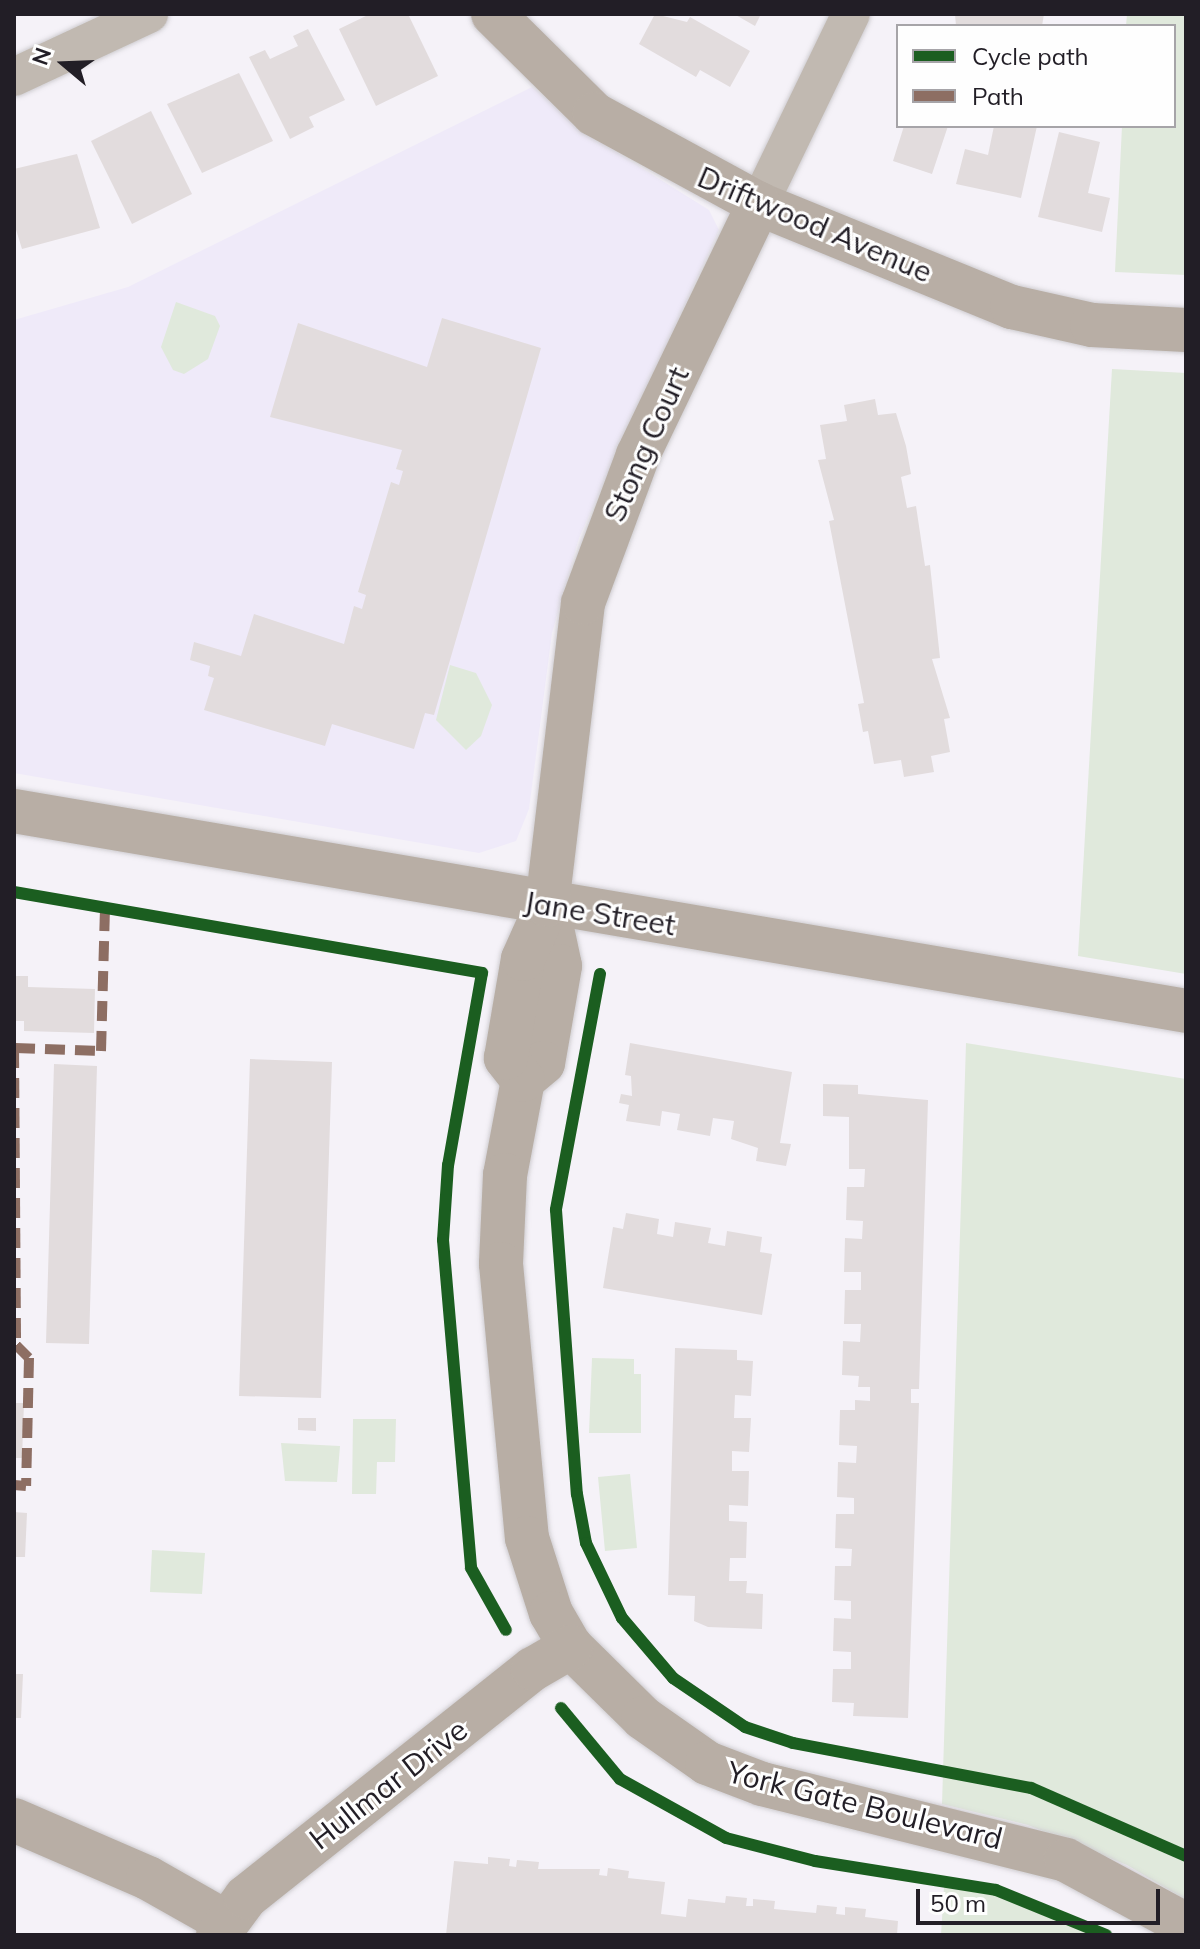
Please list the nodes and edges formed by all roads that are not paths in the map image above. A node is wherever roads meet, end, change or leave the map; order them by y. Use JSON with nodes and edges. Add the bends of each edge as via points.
{"nodes":[{"id":1,"x":149,"y":14,"type":"edge"},
{"id":2,"x":493,"y":14,"type":"edge"},
{"id":3,"x":851,"y":14,"type":"edge"},
{"id":4,"x":14,"y":77,"type":"edge"},
{"id":5,"x":759,"y":204,"type":"junction"},
{"id":6,"x":1186,"y":330,"type":"edge"},
{"id":7,"x":14,"y":811,"type":"edge"},
{"id":8,"x":547,"y":905,"type":"junction"},
{"id":9,"x":1186,"y":1011,"type":"edge"},
{"id":10,"x":571,"y":1647,"type":"junction"},
{"id":11,"x":14,"y":1820,"type":"edge"},
{"id":12,"x":1186,"y":1925,"type":"edge"},
{"id":13,"x":221,"y":1928,"type":"edge"}],
"edges":[{"from":1,"to":4,"type":"street"},
{"from":2,"to":5,"type":"street","name":"Driftwood Avenue","via":[[594,114]]},
{"from":3,"to":5,"type":"street","name":"Stong Court"},
{"from":5,"to":6,"type":"street","name":"Driftwood Avenue","via":[[1025,311],[1092,325]]},
{"from":5,"to":8,"type":"street","name":"Stong Court","via":[[638,455],[583,603]]},
{"from":7,"to":8,"type":"street","name":"Jane Street"},
{"from":8,"to":9,"type":"street","name":"Jane Street"},
{"from":8,"to":10,"type":"street","name":"York Gate Boulevard","via":[[560,966],[543,1063],[523,1080],[501,1218],[505,1325],[527,1538],[551,1613]]},
{"from":10,"to":12,"type":"street","name":"York Gate Boulevard","via":[[643,1718],[707,1763],[762,1784],[1066,1860]]},
{"from":10,"to":13,"type":"street","name":"Hullmar Drive","via":[[517,1681],[246,1897]]},
{"from":11,"to":13,"type":"street","via":[[148,1878]]}]}
